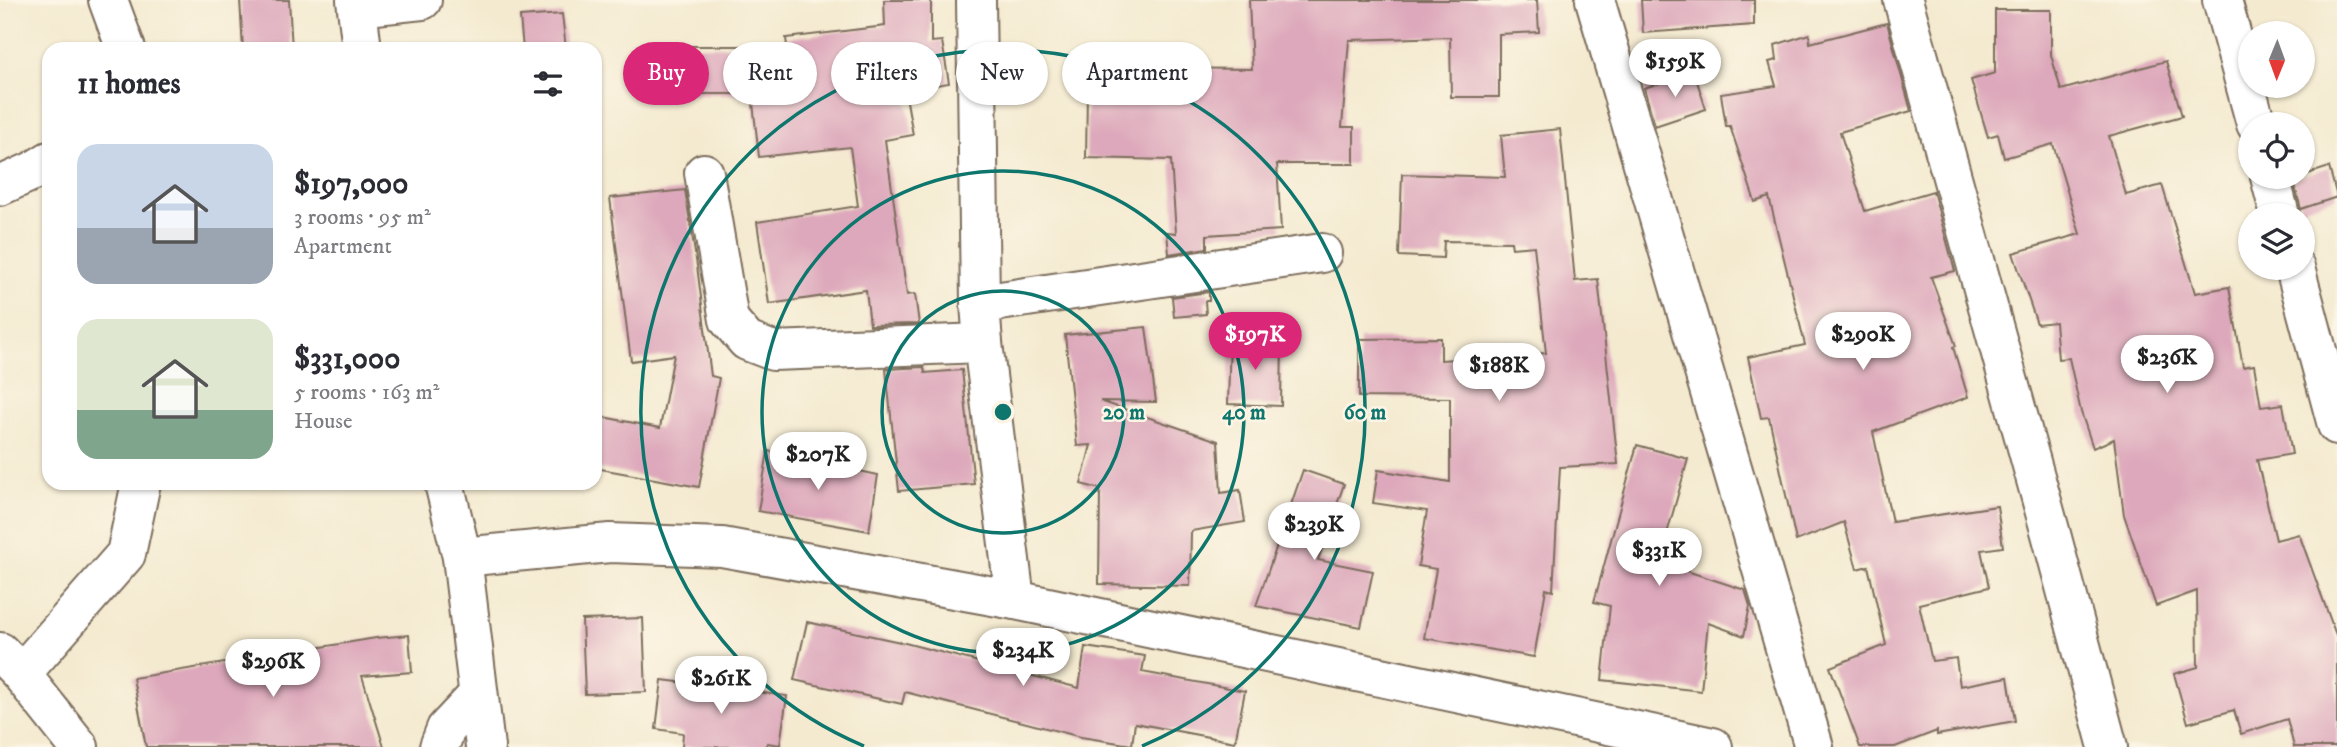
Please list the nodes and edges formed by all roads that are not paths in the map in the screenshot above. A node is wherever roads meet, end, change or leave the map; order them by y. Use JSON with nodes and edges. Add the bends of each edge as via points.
{"nodes":[{"id":1,"x":108,"y":0,"type":"edge"},
{"id":2,"x":422,"y":0,"type":"edge"},
{"id":3,"x":976,"y":0,"type":"edge"},
{"id":4,"x":1595,"y":0,"type":"edge"},
{"id":5,"x":1903,"y":0,"type":"edge"},
{"id":6,"x":2222,"y":0,"type":"edge"},
{"id":7,"x":356,"y":4,"type":"edge"},
{"id":8,"x":123,"y":42,"type":"edge"},
{"id":9,"x":361,"y":42,"type":"edge"},
{"id":10,"x":2253,"y":112,"type":"edge"},
{"id":11,"x":42,"y":165,"type":"edge"},
{"id":12,"x":704,"y":173,"type":"dead end"},
{"id":13,"x":0,"y":186,"type":"edge"},
{"id":14,"x":1322,"y":253,"type":"dead end"},
{"id":15,"x":2298,"y":280,"type":"edge"},
{"id":16,"x":980,"y":304,"type":"junction"},
{"id":17,"x":983,"y":343,"type":"junction"},
{"id":18,"x":2337,"y":425,"type":"edge"},
{"id":19,"x":140,"y":490,"type":"edge"},
{"id":20,"x":446,"y":490,"type":"edge"},
{"id":21,"x":462,"y":557,"type":"junction"},
{"id":22,"x":1015,"y":600,"type":"junction"},
{"id":23,"x":11,"y":663,"type":"edge"},
{"id":24,"x":478,"y":695,"type":"junction"},
{"id":25,"x":79,"y":747,"type":"edge"},
{"id":26,"x":439,"y":747,"type":"edge"},
{"id":27,"x":485,"y":747,"type":"edge"},
{"id":28,"x":1713,"y":747,"type":"edge"},
{"id":29,"x":1814,"y":747,"type":"edge"},
{"id":30,"x":2108,"y":747,"type":"edge"}],
"edges":[{"from":1,"to":8,"type":"street"},
{"from":2,"to":7,"type":"street"},
{"from":3,"to":16,"type":"street"},
{"from":4,"to":29,"type":"street"},
{"from":5,"to":30,"type":"street"},
{"from":6,"to":10,"type":"street"},
{"from":7,"to":9,"type":"street"},
{"from":11,"to":13,"type":"street"},
{"from":12,"to":17,"type":"street","via":[[729,320],[747,341],[773,351]]},
{"from":14,"to":16,"type":"street"},
{"from":15,"to":18,"type":"street"},
{"from":16,"to":17,"type":"street"},
{"from":17,"to":22,"type":"street"},
{"from":19,"to":23,"type":"street","via":[[126,554]]},
{"from":20,"to":21,"type":"street"},
{"from":21,"to":22,"type":"street","via":[[610,543],[722,547]]},
{"from":21,"to":24,"type":"street"},
{"from":22,"to":28,"type":"street"},
{"from":23,"to":25,"type":"street"},
{"from":24,"to":26,"type":"street","via":[[446,729]]},
{"from":24,"to":27,"type":"street"}]}
